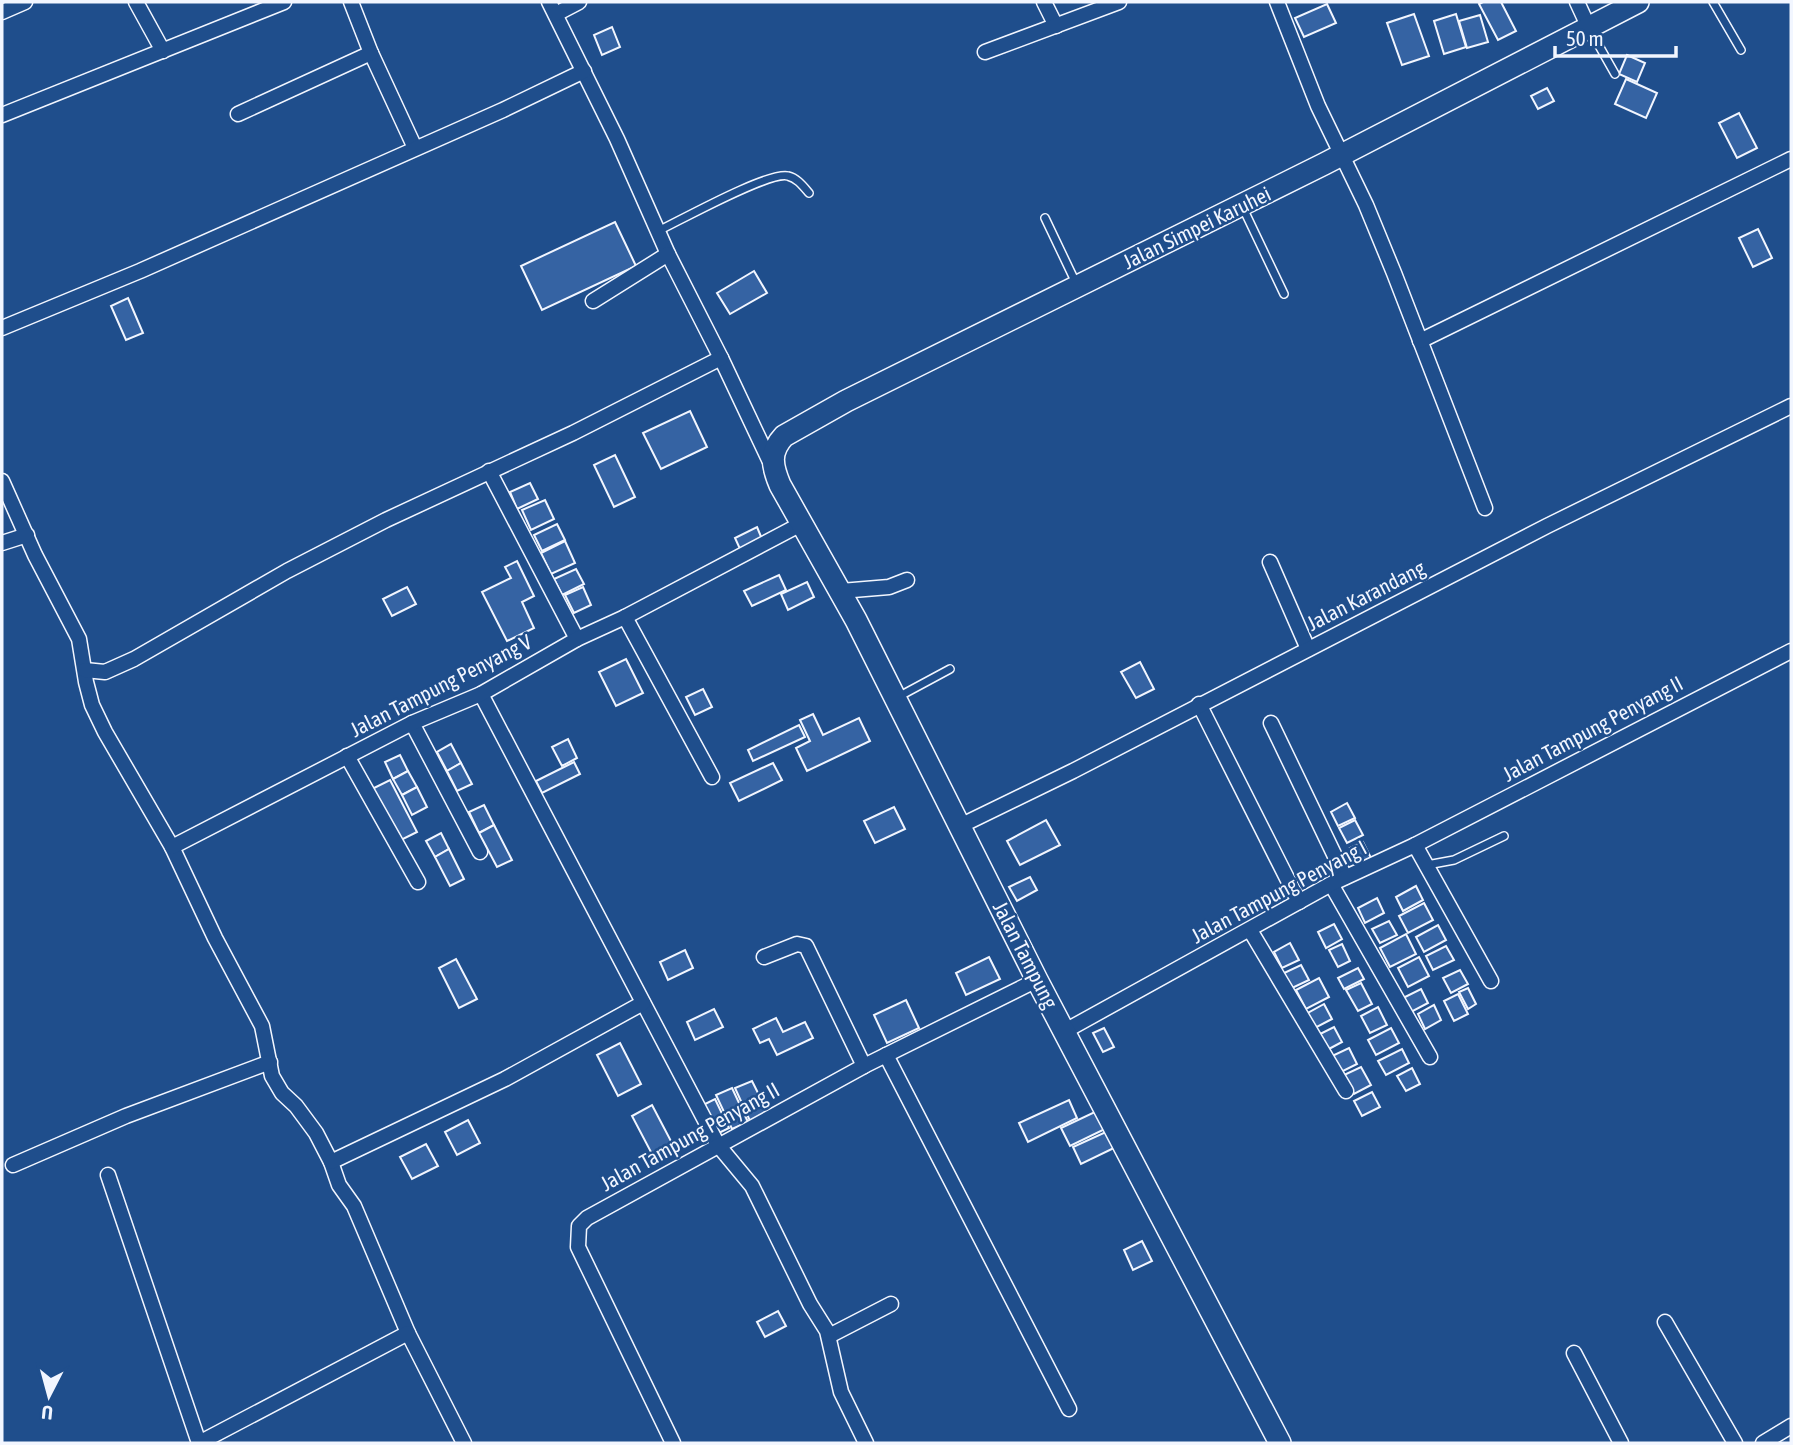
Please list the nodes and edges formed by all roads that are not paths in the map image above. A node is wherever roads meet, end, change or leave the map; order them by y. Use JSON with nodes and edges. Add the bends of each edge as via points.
{"nodes":[{"id":1,"x":25,"y":2,"type":"edge"},
{"id":2,"x":136,"y":2,"type":"edge"},
{"id":3,"x":284,"y":2,"type":"edge"},
{"id":4,"x":351,"y":2,"type":"edge"},
{"id":5,"x":579,"y":2,"type":"edge"},
{"id":6,"x":1045,"y":2,"type":"edge"},
{"id":7,"x":1119,"y":2,"type":"edge"},
{"id":8,"x":1277,"y":2,"type":"edge"},
{"id":9,"x":1577,"y":2,"type":"edge"},
{"id":10,"x":1638,"y":2,"type":"edge"},
{"id":11,"x":1713,"y":2,"type":"edge"},
{"id":12,"x":552,"y":8,"type":"edge"},
{"id":13,"x":2,"y":12,"type":"edge"},
{"id":14,"x":1056,"y":26,"type":"junction"},
{"id":15,"x":1589,"y":28,"type":"junction"},
{"id":16,"x":1741,"y":50,"type":"dead end"},
{"id":17,"x":163,"y":51,"type":"junction"},
{"id":18,"x":985,"y":52,"type":"dead end"},
{"id":19,"x":371,"y":53,"type":"junction"},
{"id":20,"x":584,"y":71,"type":"junction"},
{"id":21,"x":1615,"y":74,"type":"dead end"},
{"id":22,"x":238,"y":114,"type":"dead end"},
{"id":23,"x":2,"y":115,"type":"edge"},
{"id":24,"x":415,"y":148,"type":"junction"},
{"id":25,"x":1342,"y":155,"type":"junction"},
{"id":26,"x":1791,"y":159,"type":"edge"},
{"id":27,"x":810,"y":192,"type":"dead end"},
{"id":28,"x":1242,"y":206,"type":"junction"},
{"id":29,"x":1045,"y":218,"type":"dead end"},
{"id":30,"x":657,"y":231,"type":"junction"},
{"id":31,"x":668,"y":254,"type":"junction"},
{"id":32,"x":1078,"y":286,"type":"junction"},
{"id":33,"x":1284,"y":294,"type":"dead end"},
{"id":34,"x":593,"y":301,"type":"dead end"},
{"id":35,"x":2,"y":328,"type":"edge"},
{"id":36,"x":1420,"y":341,"type":"junction"},
{"id":37,"x":721,"y":358,"type":"junction"},
{"id":38,"x":1791,"y":406,"type":"edge"},
{"id":39,"x":772,"y":466,"type":"junction"},
{"id":40,"x":489,"y":471,"type":"junction"},
{"id":41,"x":2,"y":481,"type":"edge"},
{"id":42,"x":1485,"y":508,"type":"dead end"},
{"id":43,"x":803,"y":523,"type":"junction"},
{"id":44,"x":27,"y":535,"type":"junction"},
{"id":45,"x":2,"y":543,"type":"edge"},
{"id":46,"x":1270,"y":562,"type":"dead end"},
{"id":47,"x":907,"y":580,"type":"dead end"},
{"id":48,"x":841,"y":591,"type":"junction"},
{"id":49,"x":625,"y":617,"type":"junction"},
{"id":50,"x":577,"y":639,"type":"junction"},
{"id":51,"x":1308,"y":649,"type":"junction"},
{"id":52,"x":1791,"y":651,"type":"edge"},
{"id":53,"x":950,"y":669,"type":"dead end"},
{"id":54,"x":85,"y":670,"type":"junction"},
{"id":55,"x":481,"y":694,"type":"junction"},
{"id":56,"x":896,"y":699,"type":"junction"},
{"id":57,"x":1199,"y":704,"type":"junction"},
{"id":58,"x":412,"y":723,"type":"junction"},
{"id":59,"x":1271,"y":723,"type":"dead end"},
{"id":60,"x":347,"y":757,"type":"junction"},
{"id":61,"x":712,"y":777,"type":"dead end"},
{"id":62,"x":960,"y":826,"type":"junction"},
{"id":63,"x":1504,"y":836,"type":"dead end"},
{"id":64,"x":1415,"y":845,"type":"junction"},
{"id":65,"x":172,"y":847,"type":"junction"},
{"id":66,"x":480,"y":852,"type":"dead end"},
{"id":67,"x":1427,"y":865,"type":"junction"},
{"id":68,"x":1345,"y":877,"type":"junction"},
{"id":69,"x":418,"y":882,"type":"dead end"},
{"id":70,"x":1331,"y":884,"type":"junction"},
{"id":71,"x":1299,"y":902,"type":"junction"},
{"id":72,"x":1250,"y":930,"type":"junction"},
{"id":73,"x":764,"y":957,"type":"dead end"},
{"id":74,"x":1037,"y":980,"type":"junction"},
{"id":75,"x":1491,"y":981,"type":"dead end"},
{"id":76,"x":643,"y":1003,"type":"junction"},
{"id":77,"x":1065,"y":1031,"type":"junction"},
{"id":78,"x":886,"y":1055,"type":"junction"},
{"id":79,"x":1430,"y":1056,"type":"dead end"},
{"id":80,"x":270,"y":1062,"type":"junction"},
{"id":81,"x":864,"y":1066,"type":"junction"},
{"id":82,"x":1346,"y":1091,"type":"dead end"},
{"id":83,"x":718,"y":1145,"type":"junction"},
{"id":84,"x":331,"y":1162,"type":"junction"},
{"id":85,"x":13,"y":1165,"type":"dead end"},
{"id":86,"x":108,"y":1175,"type":"dead end"},
{"id":87,"x":891,"y":1304,"type":"dead end"},
{"id":88,"x":1665,"y":1322,"type":"dead end"},
{"id":89,"x":408,"y":1333,"type":"junction"},
{"id":90,"x":829,"y":1336,"type":"junction"},
{"id":91,"x":1574,"y":1353,"type":"dead end"},
{"id":92,"x":1069,"y":1409,"type":"dead end"},
{"id":93,"x":1791,"y":1426,"type":"edge"},
{"id":94,"x":199,"y":1443,"type":"edge"},
{"id":95,"x":464,"y":1443,"type":"edge"},
{"id":96,"x":673,"y":1443,"type":"edge"},
{"id":97,"x":866,"y":1443,"type":"edge"},
{"id":98,"x":1280,"y":1443,"type":"edge"},
{"id":99,"x":1621,"y":1443,"type":"edge"},
{"id":100,"x":1735,"y":1443,"type":"edge"},
{"id":101,"x":1763,"y":1443,"type":"edge"}],
"edges":[{"from":1,"to":13,"type":"street"},
{"from":2,"to":17,"type":"street"},
{"from":3,"to":17,"type":"street"},
{"from":4,"to":19,"type":"street"},
{"from":5,"to":12,"type":"street"},
{"from":6,"to":14,"type":"street"},
{"from":7,"to":14,"type":"street"},
{"from":8,"to":25,"type":"street"},
{"from":9,"to":15,"type":"street"},
{"from":10,"to":15,"type":"main road","name":"Jalan Simpei Karuhei"},
{"from":11,"to":16,"type":"lane"},
{"from":12,"to":20,"type":"street"},
{"from":14,"to":18,"type":"street"},
{"from":15,"to":21,"type":"lane"},
{"from":15,"to":25,"type":"main road","name":"Jalan Simpei Karuhei"},
{"from":17,"to":23,"type":"street"},
{"from":19,"to":22,"type":"street"},
{"from":19,"to":24,"type":"street"},
{"from":20,"to":24,"type":"street"},
{"from":20,"to":30,"type":"street"},
{"from":24,"to":35,"type":"street"},
{"from":25,"to":28,"type":"main road","name":"Jalan Simpei Karuhei"},
{"from":25,"to":36,"type":"street"},
{"from":26,"to":36,"type":"street"},
{"from":27,"to":30,"type":"lane","via":[[789,176],[768,178]]},
{"from":28,"to":32,"type":"main road","name":"Jalan Simpei Karuhei"},
{"from":28,"to":33,"type":"lane"},
{"from":29,"to":32,"type":"lane"},
{"from":30,"to":31,"type":"street"},
{"from":31,"to":34,"type":"street"},
{"from":31,"to":37,"type":"street"},
{"from":32,"to":39,"type":"main road","name":"Jalan Simpei Karuhei","via":[[797,428],[778,442]]},
{"from":36,"to":42,"type":"street"},
{"from":37,"to":39,"type":"street"},
{"from":37,"to":40,"type":"street"},
{"from":38,"to":51,"type":"street","name":"Jalan Karandang"},
{"from":39,"to":43,"type":"main road","name":"Jalan Tampung"},
{"from":40,"to":50,"type":"street"},
{"from":40,"to":54,"type":"street","via":[[287,571],[134,659],[105,672]]},
{"from":41,"to":44,"type":"street"},
{"from":43,"to":48,"type":"main road","name":"Jalan Tampung"},
{"from":43,"to":49,"type":"street","name":"Jalan Tampung Penyang V"},
{"from":44,"to":45,"type":"street"},
{"from":44,"to":54,"type":"street","via":[[79,639]]},
{"from":46,"to":51,"type":"street"},
{"from":47,"to":48,"type":"street","via":[[889,587]]},
{"from":48,"to":56,"type":"main road","name":"Jalan Tampung"},
{"from":49,"to":50,"type":"street","name":"Jalan Tampung Penyang V"},
{"from":49,"to":61,"type":"street"},
{"from":50,"to":55,"type":"street","name":"Jalan Tampung Penyang V"},
{"from":51,"to":57,"type":"street","name":"Jalan Karandang"},
{"from":52,"to":64,"type":"street","name":"Jalan Tampung Penyang II"},
{"from":53,"to":56,"type":"lane"},
{"from":54,"to":65,"type":"street","via":[[92,705],[105,732]]},
{"from":55,"to":58,"type":"street","name":"Jalan Tampung Penyang V"},
{"from":55,"to":76,"type":"street"},
{"from":56,"to":62,"type":"main road","name":"Jalan Tampung"},
{"from":57,"to":62,"type":"street","name":"Jalan Karandang"},
{"from":57,"to":71,"type":"street"},
{"from":58,"to":60,"type":"street","name":"Jalan Tampung Penyang V"},
{"from":58,"to":66,"type":"street"},
{"from":59,"to":68,"type":"street"},
{"from":60,"to":65,"type":"street","name":"Jalan Tampung Penyang V"},
{"from":60,"to":69,"type":"street"},
{"from":62,"to":74,"type":"main road","name":"Jalan Tampung"},
{"from":63,"to":67,"type":"lane","via":[[1454,860]]},
{"from":64,"to":67,"type":"street"},
{"from":64,"to":68,"type":"street","name":"Jalan Tampung Penyang I"},
{"from":65,"to":80,"type":"street","via":[[262,1026]]},
{"from":67,"to":75,"type":"street"},
{"from":68,"to":70,"type":"street","name":"Jalan Tampung Penyang I"},
{"from":70,"to":71,"type":"street","name":"Jalan Tampung Penyang I"},
{"from":70,"to":79,"type":"street"},
{"from":71,"to":72,"type":"street","name":"Jalan Tampung Penyang I"},
{"from":72,"to":77,"type":"street","name":"Jalan Tampung Penyang I"},
{"from":72,"to":82,"type":"street"},
{"from":73,"to":81,"type":"street","via":[[797,944],[806,946]]},
{"from":74,"to":77,"type":"main road","name":"Jalan Tampung"},
{"from":74,"to":78,"type":"street","name":"Jalan Tampung Penyang II"},
{"from":76,"to":83,"type":"street"},
{"from":76,"to":84,"type":"street","via":[[505,1079]]},
{"from":77,"to":98,"type":"main road","name":"Jalan Tampung"},
{"from":78,"to":81,"type":"street","name":"Jalan Tampung Penyang II"},
{"from":78,"to":92,"type":"street"},
{"from":80,"to":84,"type":"street","via":[[276,1084],[316,1133]]},
{"from":80,"to":85,"type":"street","via":[[126,1115]]},
{"from":81,"to":83,"type":"street","name":"Jalan Tampung Penyang II"},
{"from":83,"to":90,"type":"street","via":[[752,1186]]},
{"from":83,"to":96,"type":"street","name":"Jalan Tampung Penyang II","via":[[587,1218],[577,1235],[583,1258]]},
{"from":84,"to":89,"type":"street"},
{"from":86,"to":94,"type":"street"},
{"from":87,"to":90,"type":"street"},
{"from":88,"to":100,"type":"street"},
{"from":89,"to":94,"type":"street"},
{"from":89,"to":95,"type":"street"},
{"from":90,"to":97,"type":"street","via":[[841,1392]]},
{"from":91,"to":99,"type":"street"},
{"from":93,"to":101,"type":"street"}]}
